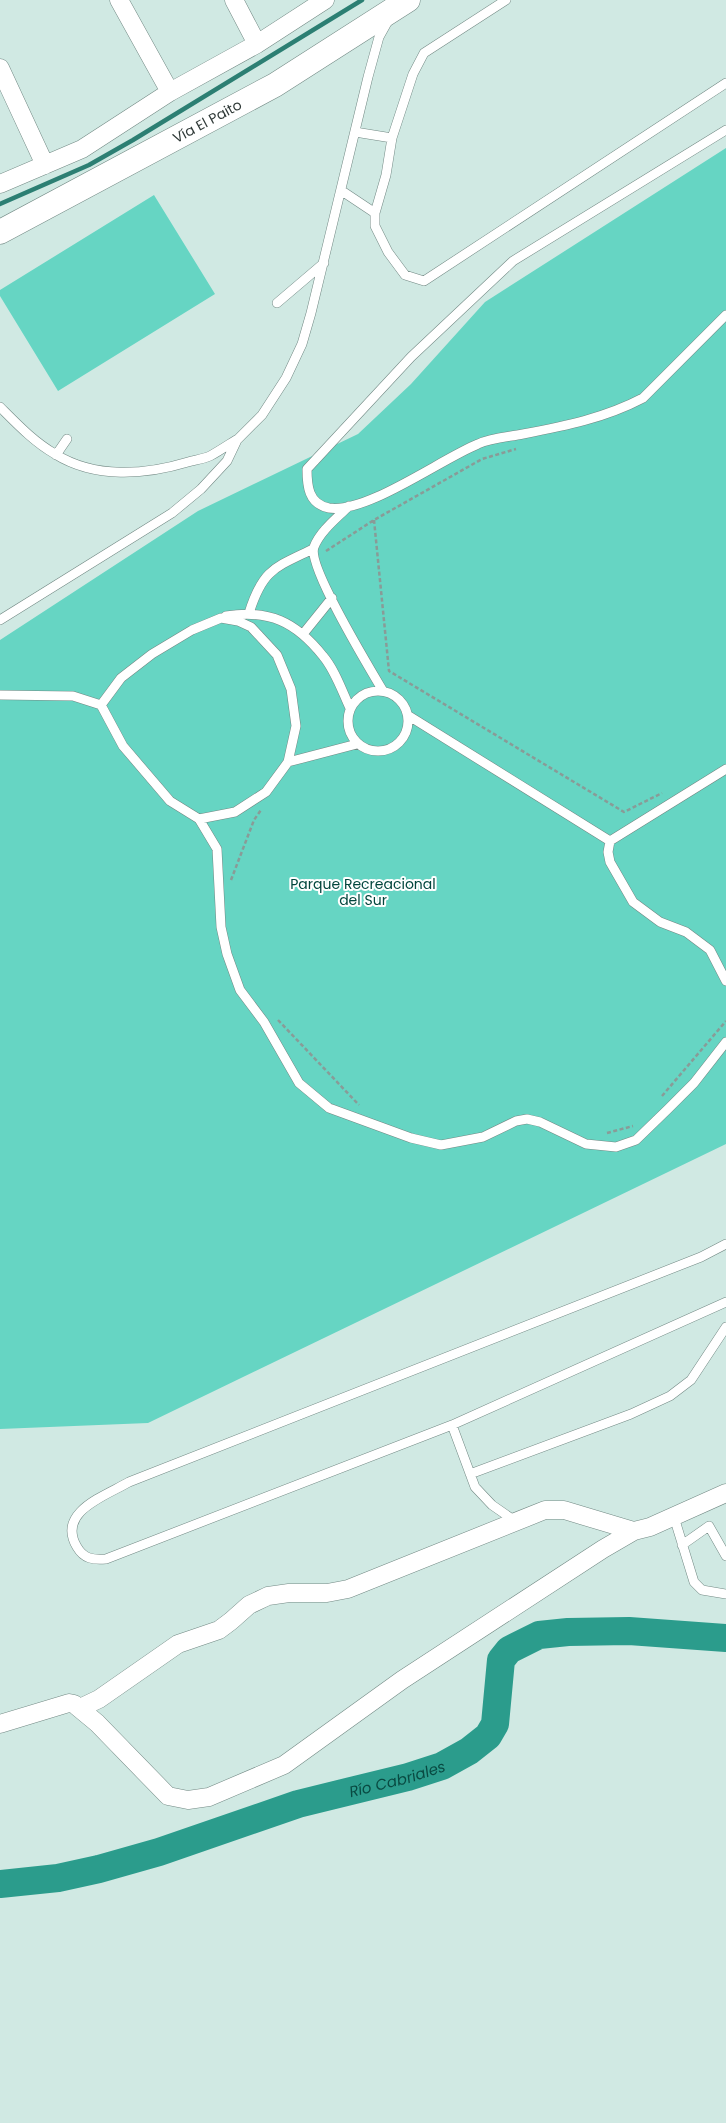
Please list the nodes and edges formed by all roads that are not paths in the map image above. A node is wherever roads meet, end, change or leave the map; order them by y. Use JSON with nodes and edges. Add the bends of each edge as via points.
{"nodes":[{"id":1,"x":119,"y":0,"type":"edge"},
{"id":2,"x":234,"y":0,"type":"edge"},
{"id":3,"x":325,"y":0,"type":"edge"},
{"id":4,"x":506,"y":0,"type":"edge"},
{"id":5,"x":402,"y":4,"type":"edge"},
{"id":6,"x":257,"y":44,"type":"junction"},
{"id":7,"x":0,"y":68,"type":"edge"},
{"id":8,"x":726,"y":83,"type":"edge"},
{"id":9,"x":6,"y":92,"type":"edge"},
{"id":10,"x":170,"y":92,"type":"junction"},
{"id":11,"x":726,"y":130,"type":"edge"},
{"id":12,"x":355,"y":132,"type":"junction"},
{"id":13,"x":392,"y":138,"type":"junction"},
{"id":14,"x":45,"y":165,"type":"junction"},
{"id":15,"x":0,"y":184,"type":"edge"},
{"id":16,"x":342,"y":191,"type":"junction"},
{"id":17,"x":375,"y":213,"type":"junction"},
{"id":18,"x":0,"y":232,"type":"edge"},
{"id":19,"x":324,"y":262,"type":"junction"},
{"id":20,"x":276,"y":304,"type":"dead end"},
{"id":21,"x":726,"y":315,"type":"edge"},
{"id":22,"x":0,"y":407,"type":"edge"},
{"id":23,"x":67,"y":439,"type":"dead end"},
{"id":24,"x":237,"y":440,"type":"junction"},
{"id":25,"x":56,"y":455,"type":"junction"},
{"id":26,"x":349,"y":506,"type":"junction"},
{"id":27,"x":313,"y":554,"type":"junction"},
{"id":28,"x":332,"y":598,"type":"junction"},
{"id":29,"x":249,"y":613,"type":"junction"},
{"id":30,"x":221,"y":618,"type":"junction"},
{"id":31,"x":0,"y":620,"type":"edge"},
{"id":32,"x":302,"y":634,"type":"junction"},
{"id":33,"x":383,"y":691,"type":"junction"},
{"id":34,"x":0,"y":695,"type":"edge"},
{"id":35,"x":101,"y":704,"type":"junction"},
{"id":36,"x":350,"y":708,"type":"junction"},
{"id":37,"x":409,"y":716,"type":"junction"},
{"id":38,"x":357,"y":744,"type":"junction"},
{"id":39,"x":288,"y":762,"type":"junction"},
{"id":40,"x":726,"y":769,"type":"edge"},
{"id":41,"x":199,"y":819,"type":"junction"},
{"id":42,"x":610,"y":841,"type":"junction"},
{"id":43,"x":726,"y":981,"type":"edge"},
{"id":44,"x":726,"y":1042,"type":"edge"},
{"id":45,"x":726,"y":1244,"type":"edge"},
{"id":46,"x":726,"y":1302,"type":"edge"},
{"id":47,"x":726,"y":1327,"type":"edge"},
{"id":48,"x":452,"y":1425,"type":"junction"},
{"id":49,"x":470,"y":1474,"type":"junction"},
{"id":50,"x":726,"y":1493,"type":"edge"},
{"id":51,"x":674,"y":1517,"type":"junction"},
{"id":52,"x":515,"y":1520,"type":"junction"},
{"id":53,"x":634,"y":1530,"type":"junction"},
{"id":54,"x":682,"y":1544,"type":"junction"},
{"id":55,"x":726,"y":1556,"type":"edge"},
{"id":56,"x":726,"y":1594,"type":"edge"},
{"id":57,"x":80,"y":1708,"type":"junction"},
{"id":58,"x":0,"y":1724,"type":"edge"}],
"edges":[{"from":1,"to":10,"type":"street"},
{"from":2,"to":6,"type":"street"},
{"from":3,"to":6,"type":"street"},
{"from":4,"to":13,"type":"lane","via":[[424,53],[413,74]]},
{"from":5,"to":12,"type":"lane","via":[[379,38]]},
{"from":5,"to":18,"type":"street","name":"Vía El Paito","via":[[275,85]]},
{"from":6,"to":10,"type":"street"},
{"from":7,"to":9,"type":"street"},
{"from":8,"to":17,"type":"lane","via":[[424,281],[405,275],[388,252],[375,226]]},
{"from":9,"to":14,"type":"street"},
{"from":10,"to":14,"type":"street","via":[[82,149]]},
{"from":11,"to":26,"type":"lane","via":[[513,261],[411,357],[307,469],[307,488],[315,500],[328,508]]},
{"from":12,"to":13,"type":"lane"},
{"from":12,"to":16,"type":"lane"},
{"from":13,"to":17,"type":"lane"},
{"from":14,"to":15,"type":"street"},
{"from":16,"to":17,"type":"lane"},
{"from":16,"to":19,"type":"lane"},
{"from":19,"to":20,"type":"lane"},
{"from":19,"to":24,"type":"lane","via":[[302,344],[286,378],[262,415]]},
{"from":21,"to":26,"type":"lane","via":[[643,398],[626,407],[588,421],[479,443],[379,497]]},
{"from":22,"to":25,"type":"lane","via":[[20,428]]},
{"from":23,"to":25,"type":"lane"},
{"from":24,"to":25,"type":"lane","via":[[209,456],[169,468],[131,473],[86,466]]},
{"from":24,"to":31,"type":"lane","via":[[227,461],[201,489],[172,512]]},
{"from":26,"to":27,"type":"lane","via":[[319,538]]},
{"from":27,"to":28,"type":"lane","via":[[322,582]]},
{"from":27,"to":29,"type":"lane","via":[[276,567],[262,580]]},
{"from":28,"to":32,"type":"lane"},
{"from":28,"to":33,"type":"lane"},
{"from":29,"to":30,"type":"lane"},
{"from":29,"to":32,"type":"lane","via":[[281,619]]},
{"from":30,"to":35,"type":"lane","via":[[192,630],[152,654],[121,678]]},
{"from":30,"to":39,"type":"lane","via":[[251,627],[277,655],[291,689],[296,726]]},
{"from":32,"to":36,"type":"lane","via":[[324,657]]},
{"from":33,"to":36,"type":"lane","via":[[364,694]]},
{"from":33,"to":37,"type":"lane","via":[[400,699]]},
{"from":34,"to":35,"type":"lane","via":[[73,696]]},
{"from":35,"to":41,"type":"lane","via":[[123,746],[170,802]]},
{"from":36,"to":38,"type":"lane","via":[[348,726]]},
{"from":37,"to":38,"type":"lane","via":[[406,735],[393,749],[374,752]]},
{"from":37,"to":42,"type":"lane"},
{"from":38,"to":39,"type":"lane"},
{"from":39,"to":41,"type":"lane","via":[[266,792],[235,812]]},
{"from":40,"to":42,"type":"lane"},
{"from":41,"to":44,"type":"lane","via":[[217,849],[221,927],[240,990],[264,1022],[299,1084],[329,1108],[441,1145],[483,1138],[516,1121],[527,1119],[586,1144],[616,1147],[636,1140],[694,1083]]},
{"from":42,"to":43,"type":"lane","via":[[610,862],[633,902],[660,922],[686,932],[710,950]]},
{"from":45,"to":48,"type":"lane","via":[[701,1257],[129,1482],[82,1509],[73,1520],[71,1534],[80,1553],[92,1560],[106,1559]]},
{"from":46,"to":48,"type":"lane"},
{"from":47,"to":49,"type":"lane","via":[[690,1380],[670,1396],[632,1414]]},
{"from":48,"to":49,"type":"lane"},
{"from":49,"to":52,"type":"lane","via":[[475,1487],[492,1505]]},
{"from":50,"to":51,"type":"street"},
{"from":51,"to":53,"type":"street"},
{"from":51,"to":54,"type":"lane"},
{"from":52,"to":53,"type":"street","via":[[545,1510],[564,1510]]},
{"from":52,"to":57,"type":"street","via":[[348,1589],[268,1596],[249,1605],[218,1630],[178,1644],[99,1699]]},
{"from":53,"to":57,"type":"street","via":[[402,1680],[284,1765],[209,1797],[188,1800],[168,1796]]},
{"from":54,"to":55,"type":"lane","via":[[709,1526]]},
{"from":54,"to":56,"type":"lane","via":[[696,1586]]},
{"from":57,"to":58,"type":"street","via":[[69,1703]]}]}
